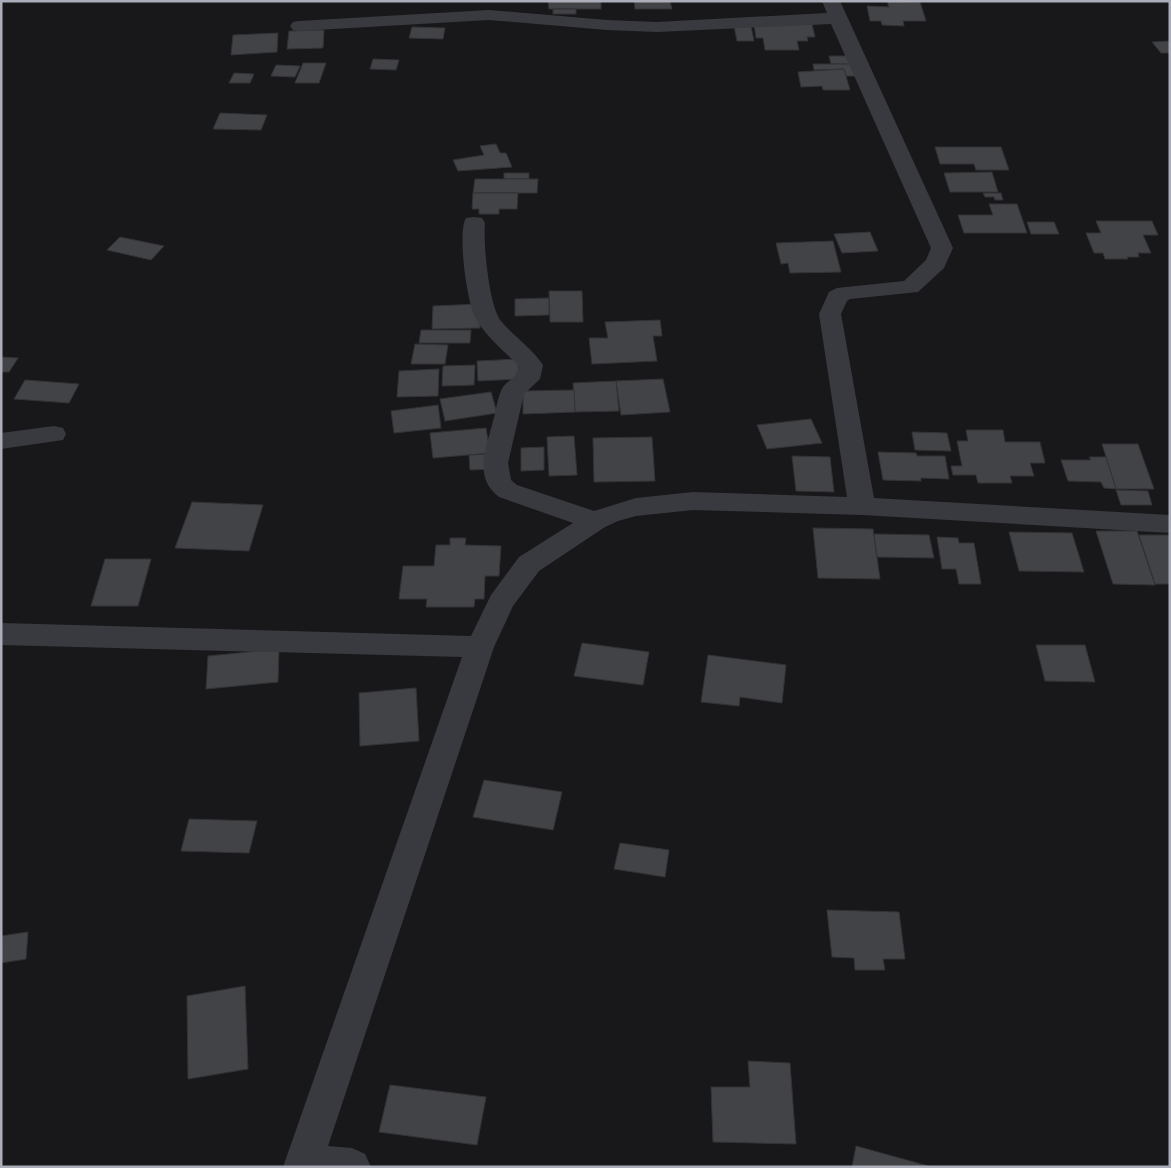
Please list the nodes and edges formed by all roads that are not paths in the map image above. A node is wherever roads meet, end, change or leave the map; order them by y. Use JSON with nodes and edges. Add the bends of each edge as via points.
{"nodes":[{"id":1,"x":834,"y":10,"type":"edge"},
{"id":2,"x":299,"y":26,"type":"dead end"},
{"id":3,"x":474,"y":223,"type":"dead end"},
{"id":4,"x":54,"y":434,"type":"dead end"},
{"id":5,"x":1,"y":441,"type":"edge"},
{"id":6,"x":862,"y":506,"type":"junction"},
{"id":7,"x":596,"y":521,"type":"junction"},
{"id":8,"x":1170,"y":524,"type":"edge"},
{"id":9,"x":1,"y":634,"type":"edge"},
{"id":10,"x":480,"y":647,"type":"junction"},
{"id":11,"x":303,"y":1164,"type":"edge"},
{"id":12,"x":352,"y":1167,"type":"edge"}],
"edges":[{"from":1,"to":2,"type":"street","via":[[657,27],[489,15]]},
{"from":1,"to":6,"type":"street","via":[[942,248],[936,263],[910,287],[845,294],[837,296],[833,304],[830,314]]},
{"from":3,"to":7,"type":"street","via":[[472,238],[484,314],[532,365],[528,379],[513,391],[495,464],[499,484],[508,491]]},
{"from":4,"to":5,"type":"street"},
{"from":6,"to":7,"type":"street","via":[[694,501],[636,507]]},
{"from":6,"to":8,"type":"street"},
{"from":7,"to":10,"type":"street","via":[[529,564],[501,602]]},
{"from":9,"to":10,"type":"street"},
{"from":10,"to":11,"type":"street"},
{"from":11,"to":12,"type":"street"}]}
